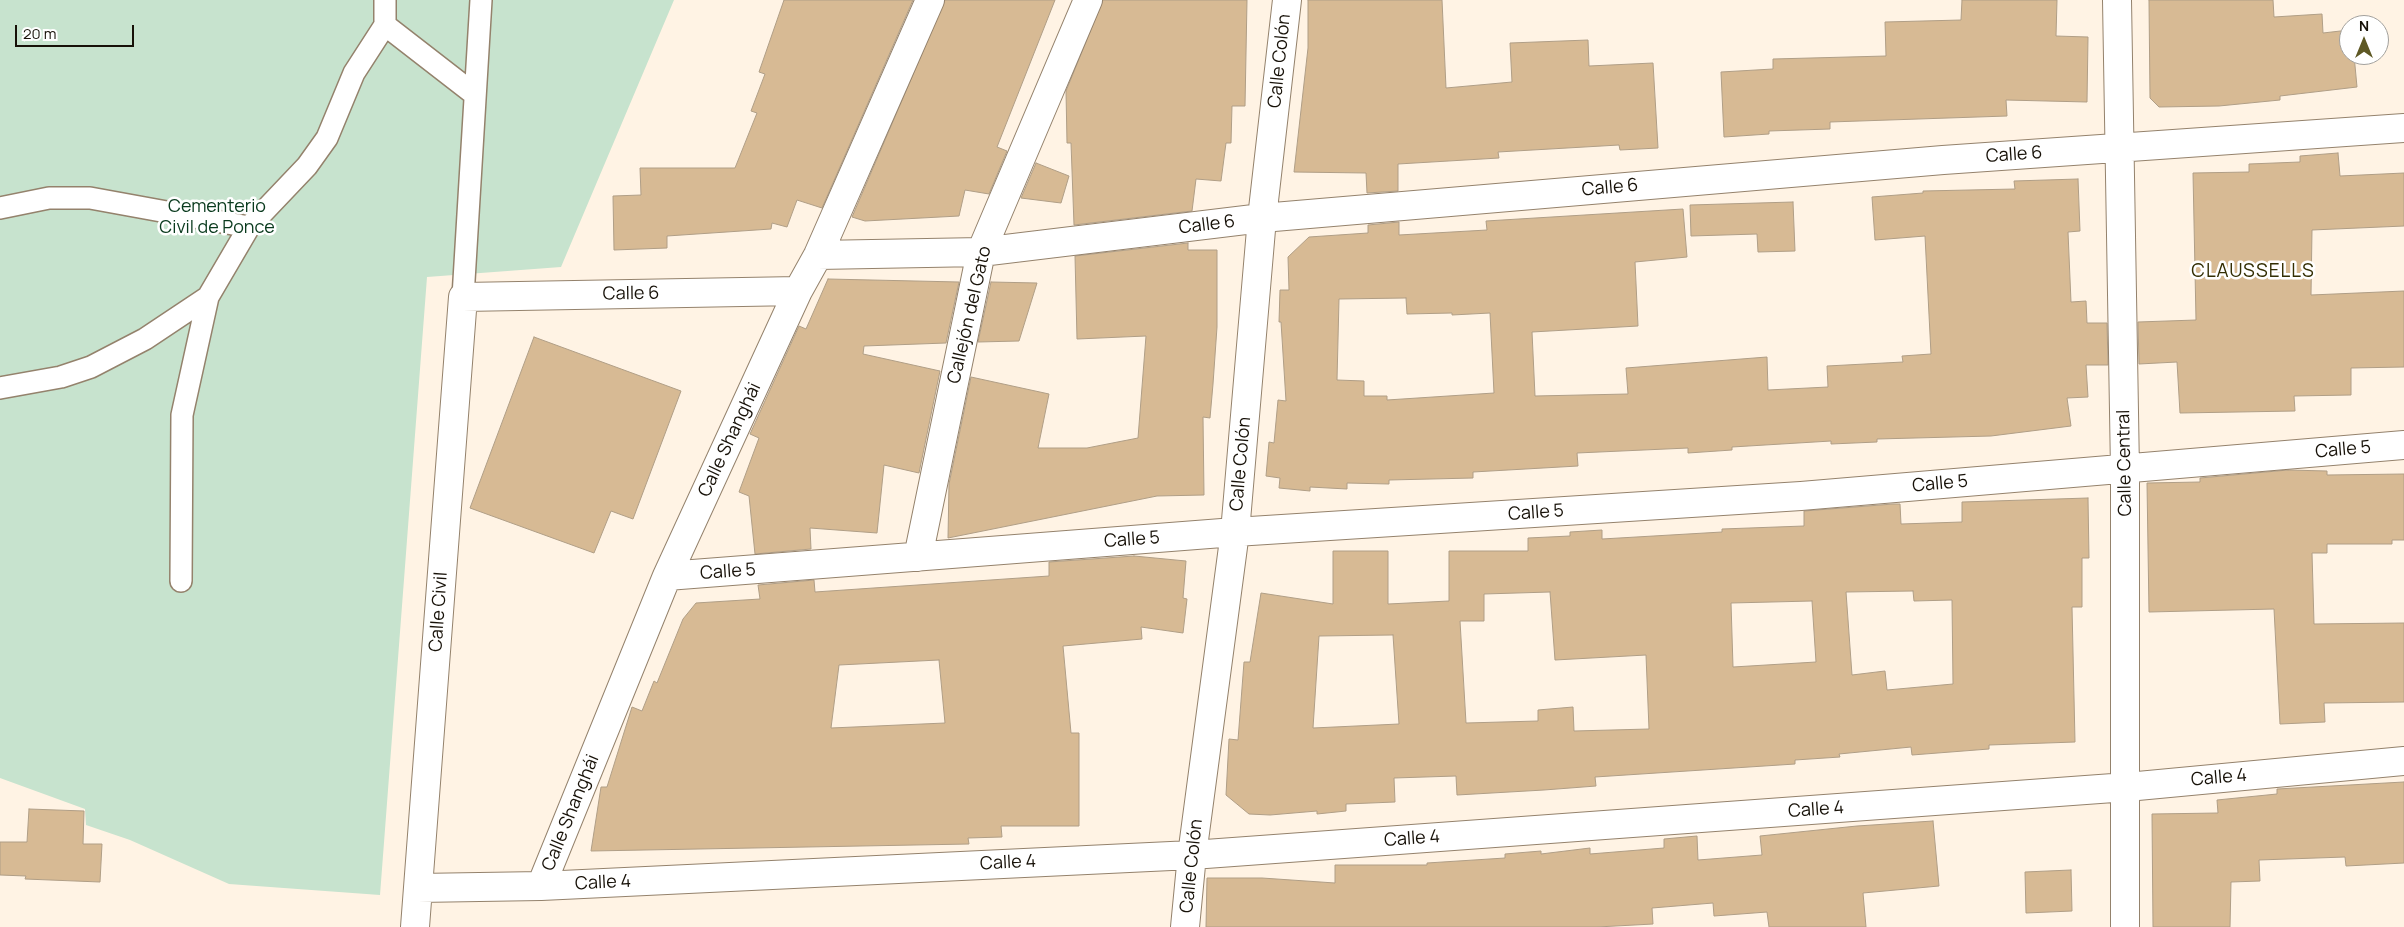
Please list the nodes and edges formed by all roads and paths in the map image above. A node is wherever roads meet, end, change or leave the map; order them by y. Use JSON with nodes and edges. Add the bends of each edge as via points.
{"nodes":[{"id":1,"x":385,"y":0,"type":"edge"},
{"id":2,"x":481,"y":0,"type":"edge"},
{"id":3,"x":930,"y":0,"type":"edge"},
{"id":4,"x":1088,"y":0,"type":"edge"},
{"id":5,"x":1286,"y":0,"type":"edge"},
{"id":6,"x":2117,"y":0,"type":"edge"},
{"id":7,"x":385,"y":25,"type":"junction"},
{"id":8,"x":474,"y":94,"type":"junction"},
{"id":9,"x":2404,"y":128,"type":"edge"},
{"id":10,"x":2119,"y":147,"type":"junction"},
{"id":11,"x":0,"y":208,"type":"edge"},
{"id":12,"x":1262,"y":218,"type":"junction"},
{"id":13,"x":249,"y":227,"type":"junction"},
{"id":14,"x":981,"y":252,"type":"junction"},
{"id":15,"x":818,"y":255,"type":"junction"},
{"id":16,"x":798,"y":291,"type":"junction"},
{"id":17,"x":208,"y":297,"type":"junction"},
{"id":18,"x":463,"y":297,"type":"junction"},
{"id":19,"x":0,"y":388,"type":"edge"},
{"id":20,"x":2404,"y":445,"type":"edge"},
{"id":21,"x":2125,"y":470,"type":"junction"},
{"id":22,"x":1235,"y":532,"type":"junction"},
{"id":23,"x":918,"y":557,"type":"junction"},
{"id":24,"x":667,"y":576,"type":"junction"},
{"id":25,"x":181,"y":581,"type":"dead end"},
{"id":26,"x":2404,"y":761,"type":"edge"},
{"id":27,"x":2127,"y":787,"type":"junction"},
{"id":28,"x":1192,"y":855,"type":"junction"},
{"id":29,"x":541,"y":886,"type":"junction"},
{"id":30,"x":418,"y":888,"type":"junction"},
{"id":31,"x":416,"y":927,"type":"edge"},
{"id":32,"x":1185,"y":927,"type":"edge"},
{"id":33,"x":2125,"y":927,"type":"edge"}],
"edges":[{"from":1,"to":7,"type":"lane"},
{"from":2,"to":8,"type":"lane"},
{"from":3,"to":15,"type":"street","name":"Calle Shanghái"},
{"from":4,"to":14,"type":"street","name":"Callejón del Gato"},
{"from":5,"to":12,"type":"street","name":"Calle Colón"},
{"from":6,"to":10,"type":"street","name":"Calle Central"},
{"from":7,"to":8,"type":"lane"},
{"from":7,"to":13,"type":"lane","via":[[354,73],[327,138],[308,166]]},
{"from":8,"to":18,"type":"lane"},
{"from":9,"to":10,"type":"street","name":"Calle 6"},
{"from":10,"to":12,"type":"street","name":"Calle 6"},
{"from":10,"to":21,"type":"street","name":"Calle Central"},
{"from":11,"to":13,"type":"lane","via":[[49,198],[90,198]]},
{"from":12,"to":14,"type":"street","name":"Calle 6"},
{"from":12,"to":22,"type":"street","name":"Calle Colón"},
{"from":13,"to":17,"type":"lane"},
{"from":14,"to":15,"type":"street","name":"Calle 6"},
{"from":14,"to":23,"type":"street","name":"Callejón del Gato"},
{"from":15,"to":16,"type":"street","name":"Calle Shanghái"},
{"from":16,"to":18,"type":"street","name":"Calle 6"},
{"from":16,"to":24,"type":"street","name":"Calle Shanghái"},
{"from":17,"to":19,"type":"lane","via":[[137,344],[91,368]]},
{"from":17,"to":25,"type":"lane","via":[[182,415]]},
{"from":18,"to":30,"type":"street","name":"Calle Civil"},
{"from":20,"to":21,"type":"street","name":"Calle 5"},
{"from":21,"to":22,"type":"street","name":"Calle 5","via":[[1801,496]]},
{"from":21,"to":27,"type":"street","name":"Calle Central"},
{"from":22,"to":23,"type":"street","name":"Calle 5"},
{"from":22,"to":28,"type":"street","name":"Calle Colón"},
{"from":23,"to":24,"type":"street","name":"Calle 5"},
{"from":24,"to":29,"type":"street","name":"Calle Shanghái"},
{"from":26,"to":27,"type":"street","name":"Calle 4"},
{"from":27,"to":28,"type":"street","name":"Calle 4"},
{"from":27,"to":33,"type":"street","name":"Calle Central"},
{"from":28,"to":29,"type":"street","name":"Calle 4"},
{"from":28,"to":32,"type":"street","name":"Calle Colón"},
{"from":29,"to":30,"type":"street","name":"Calle 4"},
{"from":30,"to":31,"type":"street","name":"Calle Civil"}]}
